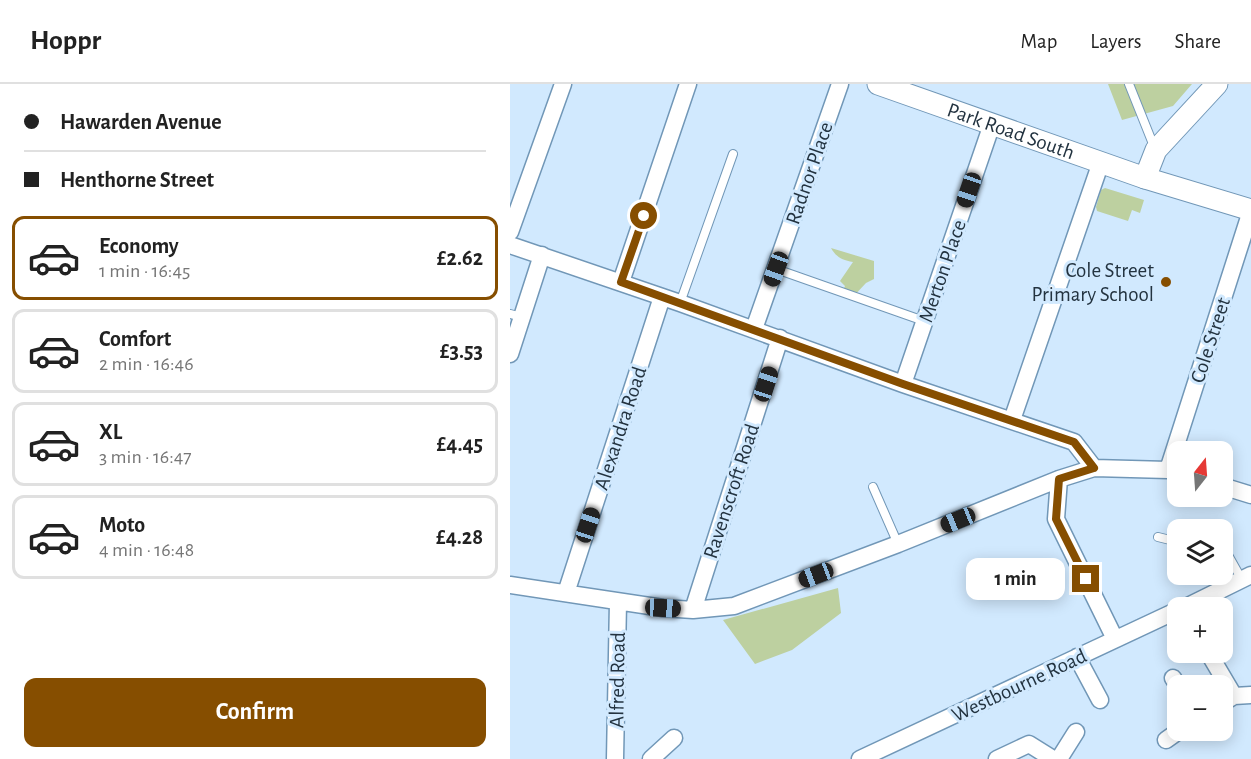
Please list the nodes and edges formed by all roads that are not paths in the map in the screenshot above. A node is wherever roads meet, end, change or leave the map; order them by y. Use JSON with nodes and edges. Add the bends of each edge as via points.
{"nodes":[{"id":1,"x":563,"y":84,"type":"edge"},
{"id":2,"x":688,"y":84,"type":"edge"},
{"id":3,"x":840,"y":84,"type":"edge"},
{"id":4,"x":878,"y":84,"type":"edge"},
{"id":5,"x":1129,"y":84,"type":"edge"},
{"id":6,"x":1217,"y":84,"type":"edge"},
{"id":7,"x":992,"y":124,"type":"junction"},
{"id":8,"x":1156,"y":150,"type":"junction"},
{"id":9,"x":733,"y":154,"type":"dead end"},
{"id":10,"x":1101,"y":162,"type":"junction"},
{"id":11,"x":1145,"y":178,"type":"junction"},
{"id":12,"x":1251,"y":211,"type":"edge"},
{"id":13,"x":510,"y":232,"type":"edge"},
{"id":14,"x":510,"y":245,"type":"edge"},
{"id":15,"x":542,"y":255,"type":"junction"},
{"id":16,"x":776,"y":269,"type":"junction"},
{"id":17,"x":621,"y":282,"type":"junction"},
{"id":18,"x":662,"y":297,"type":"junction"},
{"id":19,"x":680,"y":303,"type":"junction"},
{"id":20,"x":516,"y":315,"type":"edge"},
{"id":21,"x":924,"y":321,"type":"junction"},
{"id":22,"x":754,"y":329,"type":"junction"},
{"id":23,"x":780,"y":338,"type":"junction"},
{"id":24,"x":510,"y":354,"type":"edge"},
{"id":25,"x":903,"y":384,"type":"junction"},
{"id":26,"x":1012,"y":420,"type":"junction"},
{"id":27,"x":1182,"y":441,"type":"edge"},
{"id":28,"x":1094,"y":468,"type":"junction"},
{"id":29,"x":1167,"y":471,"type":"edge"},
{"id":30,"x":1059,"y":479,"type":"junction"},
{"id":31,"x":873,"y":487,"type":"dead end"},
{"id":32,"x":1233,"y":489,"type":"edge"},
{"id":33,"x":1251,"y":495,"type":"edge"},
{"id":34,"x":1158,"y":537,"type":"dead end"},
{"id":35,"x":1167,"y":539,"type":"edge"},
{"id":36,"x":898,"y":544,"type":"junction"},
{"id":37,"x":1233,"y":561,"type":"edge"},
{"id":38,"x":1247,"y":578,"type":"edge"},
{"id":39,"x":510,"y":585,"type":"edge"},
{"id":40,"x":566,"y":593,"type":"junction"},
{"id":41,"x":1207,"y":597,"type":"edge"},
{"id":42,"x":618,"y":602,"type":"junction"},
{"id":43,"x":693,"y":610,"type":"junction"},
{"id":44,"x":1167,"y":615,"type":"edge"},
{"id":45,"x":1115,"y":639,"type":"junction"},
{"id":46,"x":1077,"y":657,"type":"junction"},
{"id":47,"x":1215,"y":663,"type":"edge"},
{"id":48,"x":1236,"y":698,"type":"edge"},
{"id":49,"x":1100,"y":700,"type":"dead end"},
{"id":50,"x":1076,"y":732,"type":"dead end"},
{"id":51,"x":674,"y":738,"type":"dead end"},
{"id":52,"x":615,"y":759,"type":"edge"},
{"id":53,"x":651,"y":759,"type":"edge"},
{"id":54,"x":860,"y":759,"type":"edge"},
{"id":55,"x":997,"y":759,"type":"edge"},
{"id":56,"x":1053,"y":759,"type":"edge"},
{"id":57,"x":1059,"y":759,"type":"edge"}],
"edges":[{"from":1,"to":13,"type":"street"},
{"from":2,"to":17,"type":"street"},
{"from":3,"to":16,"type":"street","name":"Radnor Place"},
{"from":4,"to":7,"type":"street","name":"Park Road South"},
{"from":5,"to":8,"type":"lane"},
{"from":6,"to":8,"type":"street"},
{"from":7,"to":10,"type":"street","name":"Park Road South"},
{"from":7,"to":21,"type":"street","name":"Merton Place"},
{"from":8,"to":11,"type":"street"},
{"from":9,"to":19,"type":"lane"},
{"from":10,"to":11,"type":"street","name":"Park Road South"},
{"from":10,"to":26,"type":"street"},
{"from":11,"to":12,"type":"street","name":"Park Road South"},
{"from":12,"to":27,"type":"street","name":"Cole Street"},
{"from":14,"to":15,"type":"street"},
{"from":15,"to":17,"type":"street"},
{"from":15,"to":20,"type":"street"},
{"from":16,"to":21,"type":"lane"},
{"from":16,"to":22,"type":"street","name":"Radnor Place"},
{"from":17,"to":18,"type":"street"},
{"from":18,"to":19,"type":"street"},
{"from":18,"to":40,"type":"street","name":"Alexandra Road"},
{"from":19,"to":22,"type":"street"},
{"from":20,"to":24,"type":"street"},
{"from":21,"to":25,"type":"street","name":"Merton Place"},
{"from":22,"to":23,"type":"street"},
{"from":23,"to":25,"type":"street"},
{"from":23,"to":43,"type":"street","name":"Ravenscroft Road"},
{"from":25,"to":26,"type":"street"},
{"from":26,"to":28,"type":"street","via":[[1074,442]]},
{"from":28,"to":29,"type":"street"},
{"from":28,"to":30,"type":"street"},
{"from":30,"to":36,"type":"street"},
{"from":30,"to":45,"type":"street","via":[[1056,519]]},
{"from":31,"to":36,"type":"lane"},
{"from":32,"to":33,"type":"street"},
{"from":34,"to":35,"type":"lane"},
{"from":36,"to":43,"type":"street","via":[[734,606]]},
{"from":37,"to":38,"type":"lane"},
{"from":38,"to":41,"type":"street"},
{"from":39,"to":40,"type":"street"},
{"from":40,"to":42,"type":"street"},
{"from":42,"to":43,"type":"street"},
{"from":42,"to":52,"type":"street","name":"Alfred Road"},
{"from":44,"to":45,"type":"street","name":"Westbourne Road"},
{"from":45,"to":46,"type":"street","name":"Westbourne Road"},
{"from":46,"to":49,"type":"street"},
{"from":46,"to":54,"type":"street","name":"Westbourne Road"},
{"from":47,"to":48,"type":"street"},
{"from":50,"to":57,"type":"street"},
{"from":51,"to":53,"type":"street"},
{"from":55,"to":56,"type":"street","via":[[1029,744]]}]}
